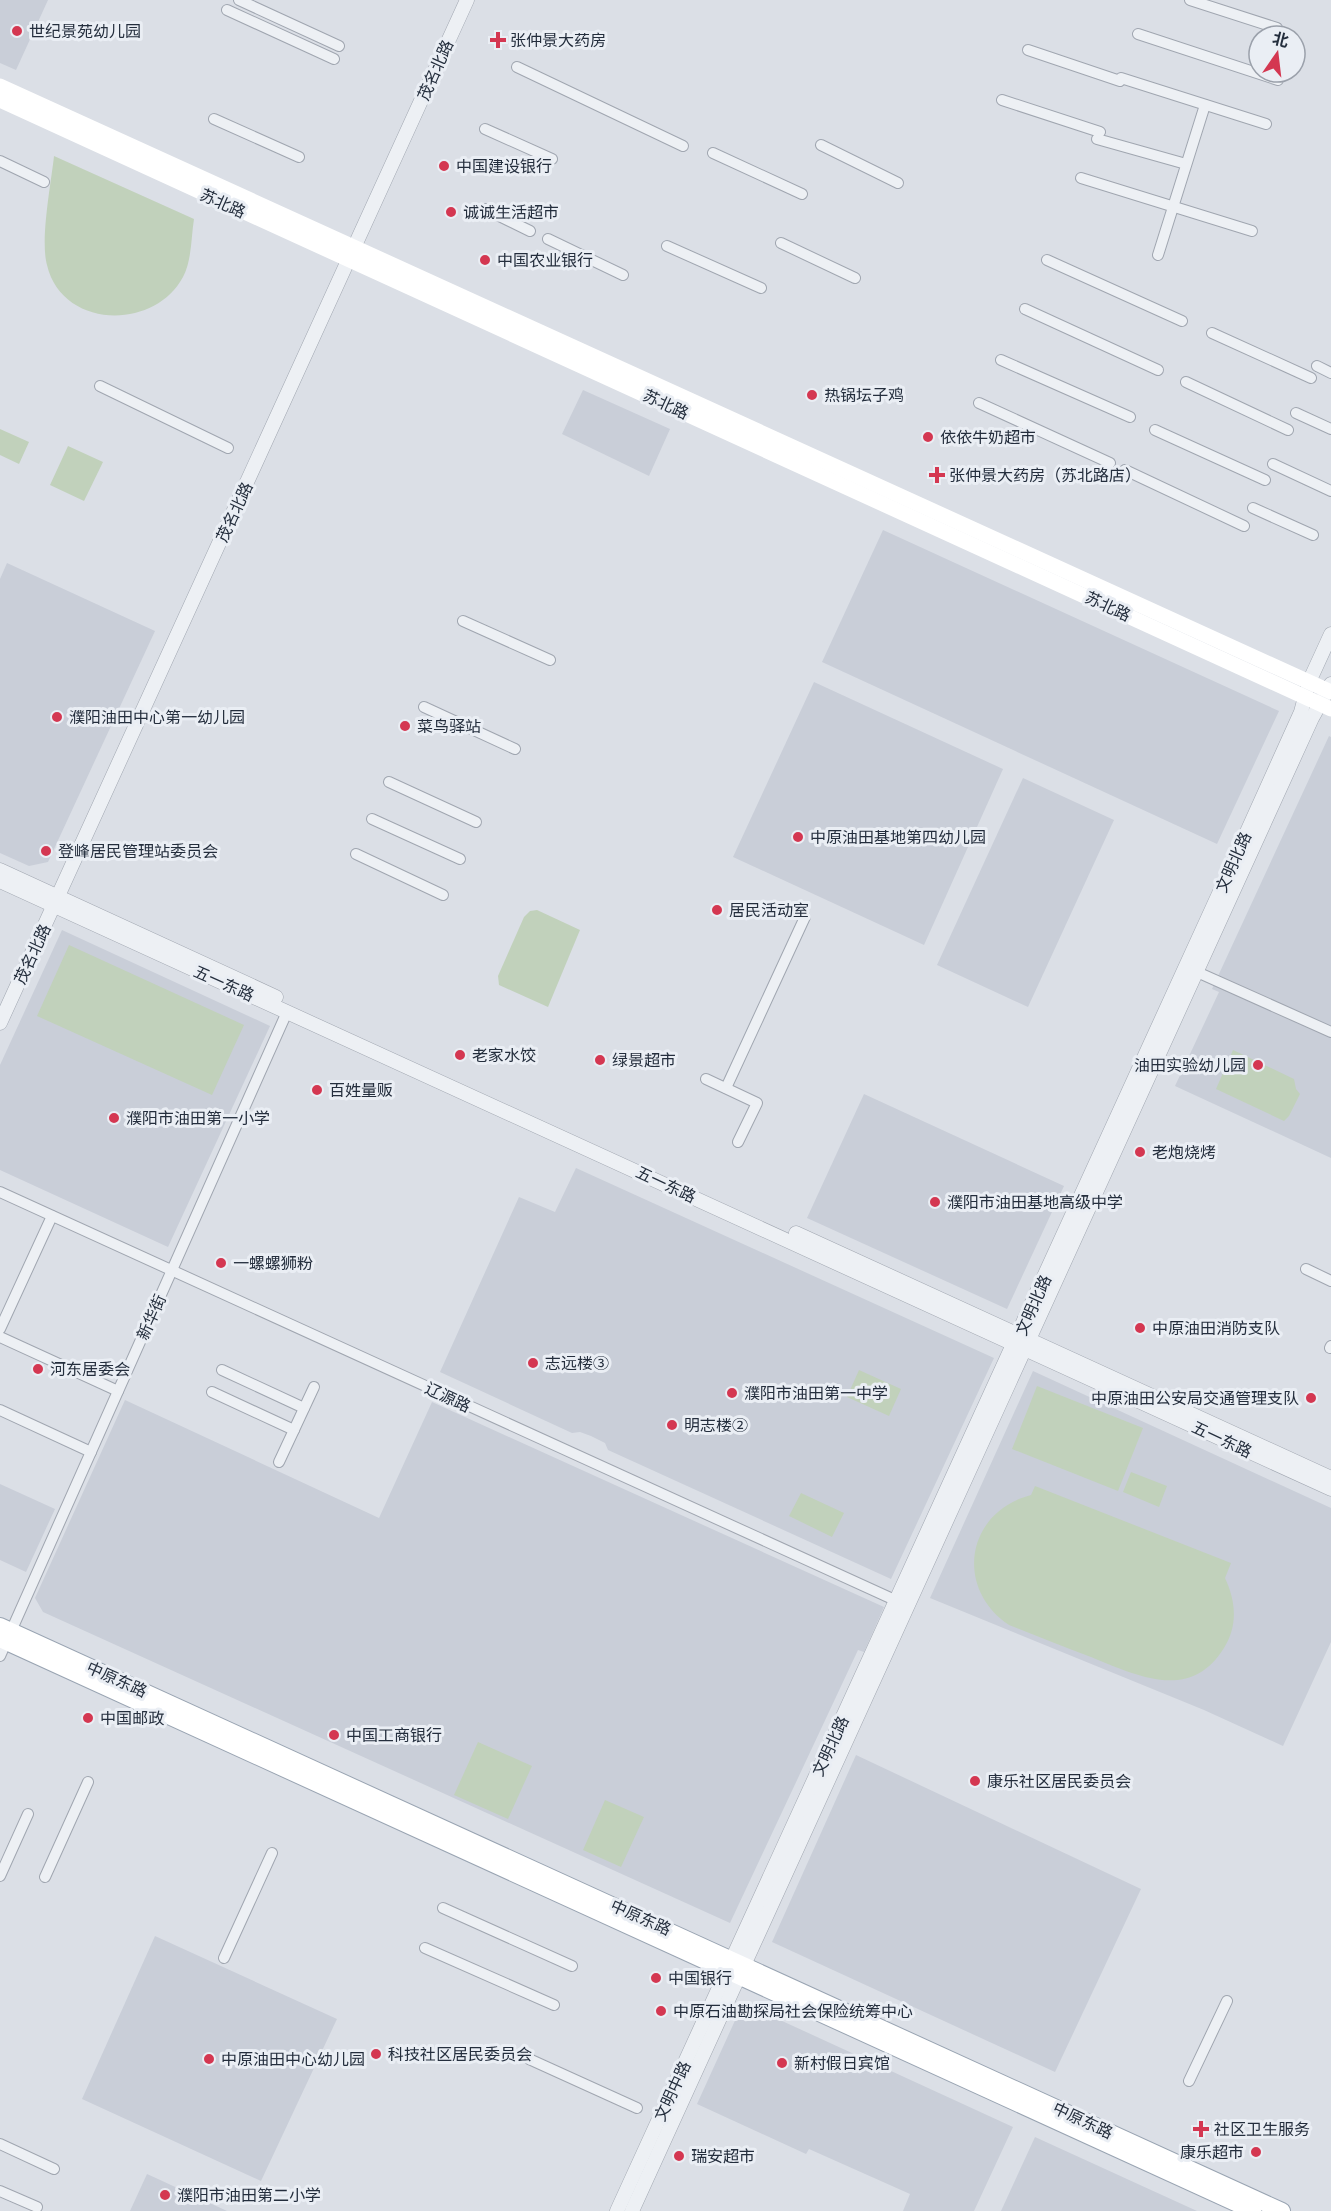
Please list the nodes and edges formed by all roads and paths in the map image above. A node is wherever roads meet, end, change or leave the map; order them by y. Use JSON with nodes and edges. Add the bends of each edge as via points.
{"nodes":[{"id":1,"x":239,"y":0,"type":"edge"},
{"id":2,"x":467,"y":0,"type":"edge"},
{"id":3,"x":1190,"y":0,"type":"edge"},
{"id":4,"x":227,"y":10,"type":"dead end"},
{"id":5,"x":1265,"y":24,"type":"edge"},
{"id":6,"x":1138,"y":34,"type":"dead end"},
{"id":7,"x":339,"y":46,"type":"dead end"},
{"id":8,"x":1028,"y":50,"type":"dead end"},
{"id":9,"x":334,"y":59,"type":"dead end"},
{"id":10,"x":517,"y":67,"type":"dead end"},
{"id":11,"x":1247,"y":70,"type":"edge"},
{"id":12,"x":0,"y":86,"type":"edge"},
{"id":13,"x":0,"y":100,"type":"edge"},
{"id":14,"x":1002,"y":100,"type":"dead end"},
{"id":15,"x":1205,"y":105,"type":"junction"},
{"id":16,"x":214,"y":118,"type":"dead end"},
{"id":17,"x":1266,"y":124,"type":"dead end"},
{"id":18,"x":485,"y":129,"type":"dead end"},
{"id":19,"x":821,"y":145,"type":"dead end"},
{"id":20,"x":683,"y":146,"type":"dead end"},
{"id":21,"x":713,"y":153,"type":"dead end"},
{"id":22,"x":298,"y":157,"type":"dead end"},
{"id":23,"x":552,"y":159,"type":"dead end"},
{"id":24,"x":0,"y":161,"type":"edge"},
{"id":25,"x":1186,"y":164,"type":"junction"},
{"id":26,"x":1081,"y":178,"type":"dead end"},
{"id":27,"x":44,"y":182,"type":"dead end"},
{"id":28,"x":898,"y":183,"type":"dead end"},
{"id":29,"x":802,"y":194,"type":"dead end"},
{"id":30,"x":1173,"y":206,"type":"junction"},
{"id":31,"x":485,"y":209,"type":"dead end"},
{"id":32,"x":530,"y":231,"type":"dead end"},
{"id":33,"x":1252,"y":231,"type":"dead end"},
{"id":34,"x":548,"y":239,"type":"dead end"},
{"id":35,"x":781,"y":243,"type":"dead end"},
{"id":36,"x":667,"y":246,"type":"dead end"},
{"id":37,"x":352,"y":253,"type":"junction"},
{"id":38,"x":1158,"y":255,"type":"dead end"},
{"id":39,"x":1047,"y":260,"type":"dead end"},
{"id":40,"x":623,"y":275,"type":"dead end"},
{"id":41,"x":855,"y":278,"type":"dead end"},
{"id":42,"x":761,"y":288,"type":"dead end"},
{"id":43,"x":1025,"y":309,"type":"dead end"},
{"id":44,"x":1182,"y":321,"type":"dead end"},
{"id":45,"x":1212,"y":333,"type":"dead end"},
{"id":46,"x":1000,"y":360,"type":"dead end"},
{"id":47,"x":1317,"y":366,"type":"dead end"},
{"id":48,"x":1158,"y":370,"type":"dead end"},
{"id":49,"x":1331,"y":373,"type":"edge"},
{"id":50,"x":1311,"y":378,"type":"dead end"},
{"id":51,"x":1186,"y":382,"type":"dead end"},
{"id":52,"x":100,"y":386,"type":"dead end"},
{"id":53,"x":979,"y":403,"type":"dead end"},
{"id":54,"x":1296,"y":413,"type":"dead end"},
{"id":55,"x":1130,"y":417,"type":"dead end"},
{"id":56,"x":1331,"y":429,"type":"edge"},
{"id":57,"x":1155,"y":430,"type":"dead end"},
{"id":58,"x":1288,"y":430,"type":"dead end"},
{"id":59,"x":228,"y":448,"type":"dead end"},
{"id":60,"x":1110,"y":463,"type":"dead end"},
{"id":61,"x":1273,"y":464,"type":"dead end"},
{"id":62,"x":1125,"y":470,"type":"dead end"},
{"id":63,"x":1265,"y":480,"type":"dead end"},
{"id":64,"x":1331,"y":491,"type":"edge"},
{"id":65,"x":1253,"y":508,"type":"dead end"},
{"id":66,"x":1244,"y":526,"type":"dead end"},
{"id":67,"x":1312,"y":535,"type":"dead end"},
{"id":68,"x":463,"y":621,"type":"dead end"},
{"id":69,"x":1331,"y":634,"type":"edge"},
{"id":70,"x":550,"y":660,"type":"dead end"},
{"id":71,"x":1307,"y":689,"type":"junction"},
{"id":72,"x":1328,"y":696,"type":"edge"},
{"id":73,"x":424,"y":707,"type":"dead end"},
{"id":74,"x":515,"y":749,"type":"dead end"},
{"id":75,"x":389,"y":782,"type":"dead end"},
{"id":76,"x":372,"y":819,"type":"dead end"},
{"id":77,"x":476,"y":822,"type":"dead end"},
{"id":78,"x":356,"y":854,"type":"dead end"},
{"id":79,"x":460,"y":859,"type":"dead end"},
{"id":80,"x":0,"y":870,"type":"edge"},
{"id":81,"x":0,"y":881,"type":"edge"},
{"id":82,"x":444,"y":895,"type":"dead end"},
{"id":83,"x":56,"y":901,"type":"junction"},
{"id":84,"x":805,"y":917,"type":"dead end"},
{"id":85,"x":1197,"y":972,"type":"junction"},
{"id":86,"x":287,"y":1012,"type":"junction"},
{"id":87,"x":0,"y":1023,"type":"edge"},
{"id":88,"x":1331,"y":1032,"type":"edge"},
{"id":89,"x":706,"y":1079,"type":"dead end"},
{"id":90,"x":726,"y":1088,"type":"junction"},
{"id":91,"x":738,"y":1142,"type":"dead end"},
{"id":92,"x":0,"y":1192,"type":"edge"},
{"id":93,"x":52,"y":1216,"type":"junction"},
{"id":94,"x":1306,"y":1269,"type":"dead end"},
{"id":95,"x":172,"y":1270,"type":"junction"},
{"id":96,"x":1331,"y":1281,"type":"edge"},
{"id":97,"x":0,"y":1329,"type":"edge"},
{"id":98,"x":0,"y":1337,"type":"edge"},
{"id":99,"x":1023,"y":1341,"type":"junction"},
{"id":100,"x":222,"y":1370,"type":"dead end"},
{"id":101,"x":314,"y":1388,"type":"dead end"},
{"id":102,"x":118,"y":1391,"type":"junction"},
{"id":103,"x":212,"y":1392,"type":"dead end"},
{"id":104,"x":304,"y":1408,"type":"junction"},
{"id":105,"x":0,"y":1410,"type":"edge"},
{"id":106,"x":294,"y":1430,"type":"junction"},
{"id":107,"x":91,"y":1452,"type":"junction"},
{"id":108,"x":279,"y":1462,"type":"dead end"},
{"id":109,"x":1331,"y":1478,"type":"edge"},
{"id":110,"x":1331,"y":1489,"type":"edge"},
{"id":111,"x":897,"y":1601,"type":"junction"},
{"id":112,"x":3,"y":1639,"type":"edge"},
{"id":113,"x":88,"y":1782,"type":"dead end"},
{"id":114,"x":28,"y":1814,"type":"dead end"},
{"id":115,"x":272,"y":1853,"type":"dead end"},
{"id":116,"x":0,"y":1876,"type":"edge"},
{"id":117,"x":45,"y":1877,"type":"dead end"},
{"id":118,"x":443,"y":1908,"type":"dead end"},
{"id":119,"x":425,"y":1948,"type":"dead end"},
{"id":120,"x":224,"y":1958,"type":"dead end"},
{"id":121,"x":572,"y":1966,"type":"dead end"},
{"id":122,"x":735,"y":1968,"type":"junction"},
{"id":123,"x":1227,"y":2001,"type":"dead end"},
{"id":124,"x":554,"y":2005,"type":"dead end"},
{"id":125,"x":530,"y":2059,"type":"dead end"},
{"id":126,"x":1189,"y":2081,"type":"dead end"},
{"id":127,"x":637,"y":2108,"type":"dead end"},
{"id":128,"x":0,"y":2144,"type":"edge"},
{"id":129,"x":54,"y":2169,"type":"dead end"},
{"id":130,"x":0,"y":2191,"type":"edge"},
{"id":131,"x":37,"y":2207,"type":"dead end"},
{"id":132,"x":617,"y":2211,"type":"edge"},
{"id":133,"x":632,"y":2211,"type":"edge"},
{"id":134,"x":1253,"y":2211,"type":"edge"},
{"id":135,"x":1282,"y":2211,"type":"edge"}],
"edges":[{"from":1,"to":7,"type":"street"},
{"from":2,"to":37,"type":"street","name":"茂名北路"},
{"from":3,"to":5,"type":"street"},
{"from":4,"to":9,"type":"street"},
{"from":6,"to":11,"type":"street"},
{"from":8,"to":15,"type":"street"},
{"from":10,"to":20,"type":"street"},
{"from":12,"to":37,"type":"main road","name":"苏北路"},
{"from":13,"to":37,"type":"main road","name":"苏北路"},
{"from":14,"to":25,"type":"street"},
{"from":15,"to":17,"type":"street"},
{"from":15,"to":25,"type":"street"},
{"from":16,"to":22,"type":"street"},
{"from":18,"to":23,"type":"street"},
{"from":19,"to":28,"type":"street"},
{"from":21,"to":29,"type":"street"},
{"from":24,"to":27,"type":"street"},
{"from":25,"to":30,"type":"street"},
{"from":26,"to":30,"type":"street"},
{"from":30,"to":33,"type":"street"},
{"from":30,"to":38,"type":"street"},
{"from":31,"to":32,"type":"street"},
{"from":34,"to":40,"type":"street"},
{"from":35,"to":41,"type":"street"},
{"from":36,"to":42,"type":"street"},
{"from":37,"to":71,"type":"main road","name":"苏北路"},
{"from":37,"to":83,"type":"street","name":"茂名北路"},
{"from":39,"to":44,"type":"street"},
{"from":43,"to":48,"type":"street"},
{"from":45,"to":50,"type":"street"},
{"from":46,"to":55,"type":"street"},
{"from":47,"to":49,"type":"street"},
{"from":51,"to":58,"type":"street"},
{"from":52,"to":59,"type":"street"},
{"from":53,"to":60,"type":"street"},
{"from":54,"to":56,"type":"street"},
{"from":57,"to":63,"type":"street"},
{"from":61,"to":64,"type":"street"},
{"from":62,"to":66,"type":"street"},
{"from":65,"to":67,"type":"street"},
{"from":68,"to":70,"type":"street"},
{"from":69,"to":71,"type":"street","name":"文明北路"},
{"from":71,"to":72,"type":"main road","name":"苏北路"},
{"from":71,"to":99,"type":"street","name":"文明北路","via":[[1296,723]]},
{"from":72,"to":85,"type":"street","name":"文明北路"},
{"from":73,"to":74,"type":"street"},
{"from":75,"to":77,"type":"street"},
{"from":76,"to":79,"type":"street"},
{"from":78,"to":82,"type":"street"},
{"from":80,"to":83,"type":"street","name":"五一东路"},
{"from":81,"to":83,"type":"street","name":"五一东路"},
{"from":83,"to":86,"type":"street","name":"五一东路"},
{"from":83,"to":87,"type":"street","name":"茂名北路"},
{"from":83,"to":99,"type":"street","name":"五一东路"},
{"from":84,"to":90,"type":"street"},
{"from":85,"to":88,"type":"street"},
{"from":85,"to":99,"type":"street","name":"文明北路"},
{"from":86,"to":95,"type":"street","name":"新华街"},
{"from":86,"to":99,"type":"street","name":"五一东路"},
{"from":89,"to":90,"type":"street"},
{"from":90,"to":91,"type":"street","via":[[757,1103]]},
{"from":92,"to":93,"type":"street","name":"辽源路"},
{"from":93,"to":95,"type":"street","name":"辽源路"},
{"from":93,"to":97,"type":"street"},
{"from":94,"to":96,"type":"street"},
{"from":95,"to":102,"type":"street","name":"新华街"},
{"from":95,"to":111,"type":"street","name":"辽源路"},
{"from":98,"to":102,"type":"street"},
{"from":99,"to":109,"type":"street","name":"五一东路"},
{"from":99,"to":110,"type":"street","name":"五一东路"},
{"from":99,"to":111,"type":"street","name":"文明北路"},
{"from":99,"to":122,"type":"street","name":"文明北路"},
{"from":100,"to":104,"type":"street"},
{"from":101,"to":104,"type":"street"},
{"from":102,"to":107,"type":"street","name":"新华街"},
{"from":103,"to":106,"type":"street"},
{"from":104,"to":106,"type":"street"},
{"from":105,"to":107,"type":"street"},
{"from":106,"to":108,"type":"street"},
{"from":107,"to":112,"type":"street","name":"新华街"},
{"from":111,"to":122,"type":"street","name":"文明北路"},
{"from":112,"to":122,"type":"main road","name":"中原东路"},
{"from":113,"to":117,"type":"street"},
{"from":114,"to":116,"type":"street"},
{"from":115,"to":120,"type":"street"},
{"from":118,"to":121,"type":"street"},
{"from":119,"to":124,"type":"street"},
{"from":122,"to":132,"type":"street","name":"文明中路"},
{"from":122,"to":133,"type":"street","name":"文明中路"},
{"from":122,"to":134,"type":"main road","name":"中原东路"},
{"from":122,"to":135,"type":"main road","name":"中原东路"},
{"from":123,"to":126,"type":"street"},
{"from":125,"to":127,"type":"street"},
{"from":128,"to":129,"type":"street"},
{"from":130,"to":131,"type":"street"}]}
